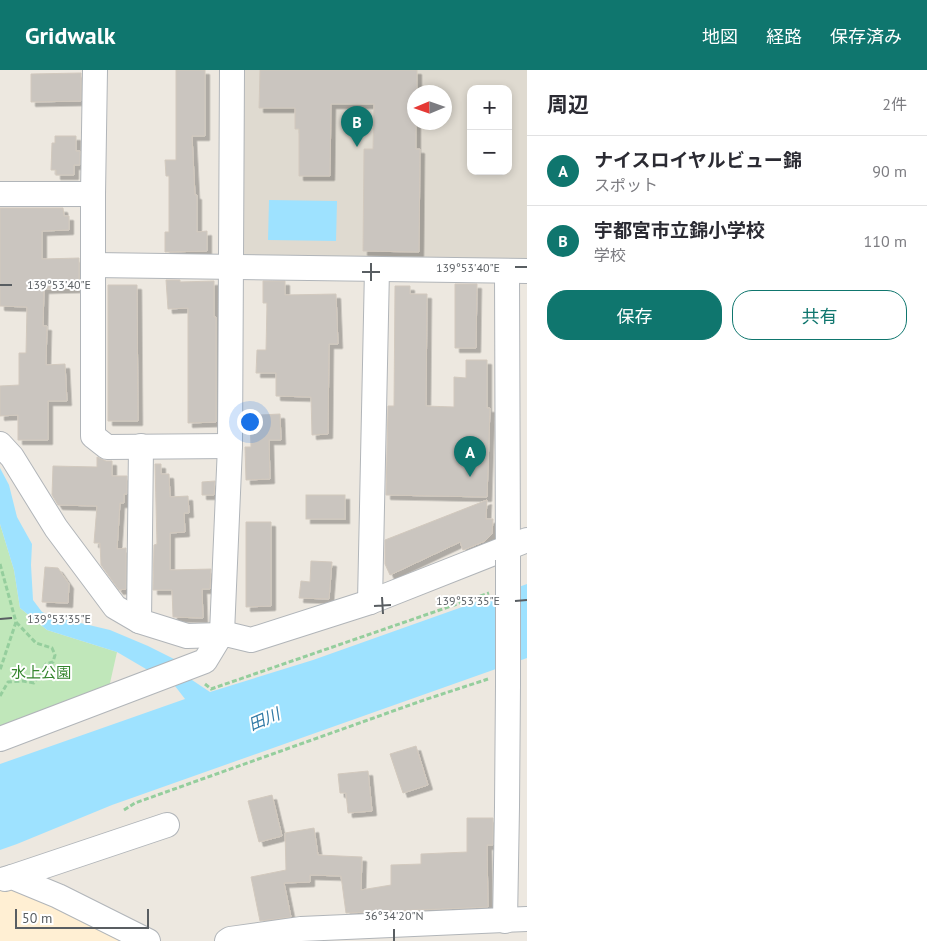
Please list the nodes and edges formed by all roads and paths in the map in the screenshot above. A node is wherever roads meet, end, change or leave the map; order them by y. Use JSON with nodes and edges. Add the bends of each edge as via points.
{"nodes":[{"id":1,"x":96,"y":70,"type":"edge"},
{"id":2,"x":232,"y":70,"type":"edge"},
{"id":3,"x":0,"y":194,"type":"edge"},
{"id":4,"x":93,"y":194,"type":"junction"},
{"id":5,"x":94,"y":265,"type":"junction"},
{"id":6,"x":231,"y":267,"type":"junction"},
{"id":7,"x":377,"y":269,"type":"junction"},
{"id":8,"x":517,"y":271,"type":"edge"},
{"id":9,"x":0,"y":444,"type":"edge"},
{"id":10,"x":141,"y":446,"type":"junction"},
{"id":11,"x":230,"y":446,"type":"junction"},
{"id":12,"x":515,"y":549,"type":"edge"},
{"id":13,"x":0,"y":564,"type":"edge"},
{"id":14,"x":496,"y":590,"type":"dead end"},
{"id":15,"x":370,"y":602,"type":"junction"},
{"id":16,"x":139,"y":621,"type":"junction"},
{"id":17,"x":16,"y":622,"type":"junction"},
{"id":18,"x":222,"y":634,"type":"junction"},
{"id":19,"x":0,"y":670,"type":"edge"},
{"id":20,"x":205,"y":684,"type":"dead end"},
{"id":21,"x":508,"y":690,"type":"edge"},
{"id":22,"x":0,"y":696,"type":"edge"},
{"id":23,"x":0,"y":739,"type":"edge"},
{"id":24,"x":124,"y":810,"type":"dead end"},
{"id":25,"x":167,"y":825,"type":"dead end"},
{"id":26,"x":6,"y":878,"type":"edge"},
{"id":27,"x":516,"y":920,"type":"edge"},
{"id":28,"x":301,"y":935,"type":"edge"},
{"id":29,"x":148,"y":941,"type":"edge"},
{"id":30,"x":227,"y":941,"type":"edge"}],
"edges":[{"from":1,"to":4,"type":"street"},
{"from":2,"to":6,"type":"street"},
{"from":3,"to":4,"type":"street"},
{"from":4,"to":5,"type":"street"},
{"from":5,"to":6,"type":"street"},
{"from":5,"to":10,"type":"street","via":[[93,436],[107,447]]},
{"from":6,"to":7,"type":"street"},
{"from":6,"to":11,"type":"street"},
{"from":7,"to":8,"type":"street"},
{"from":7,"to":15,"type":"street"},
{"from":8,"to":12,"type":"street"},
{"from":9,"to":16,"type":"street","via":[[12,457],[56,528],[115,607]]},
{"from":10,"to":11,"type":"street"},
{"from":10,"to":16,"type":"street"},
{"from":11,"to":18,"type":"street"},
{"from":12,"to":15,"type":"street"},
{"from":12,"to":21,"type":"street","bridge":true},
{"from":13,"to":17,"type":"path"},
{"from":14,"to":20,"type":"path","via":[[211,689]]},
{"from":15,"to":18,"type":"street","via":[[251,640]]},
{"from":16,"to":18,"type":"street","via":[[187,636]]},
{"from":17,"to":19,"type":"path"},
{"from":17,"to":22,"type":"path","via":[[36,643],[52,648],[55,655],[53,662],[46,664],[34,683],[8,682]]},
{"from":18,"to":23,"type":"street","via":[[206,661]]},
{"from":21,"to":24,"type":"path","via":[[424,700],[144,799]]},
{"from":21,"to":27,"type":"street","via":[[507,807]]},
{"from":25,"to":26,"type":"street"},
{"from":26,"to":29,"type":"street","via":[[58,896]]},
{"from":27,"to":28,"type":"street"},
{"from":28,"to":30,"type":"street"}]}
